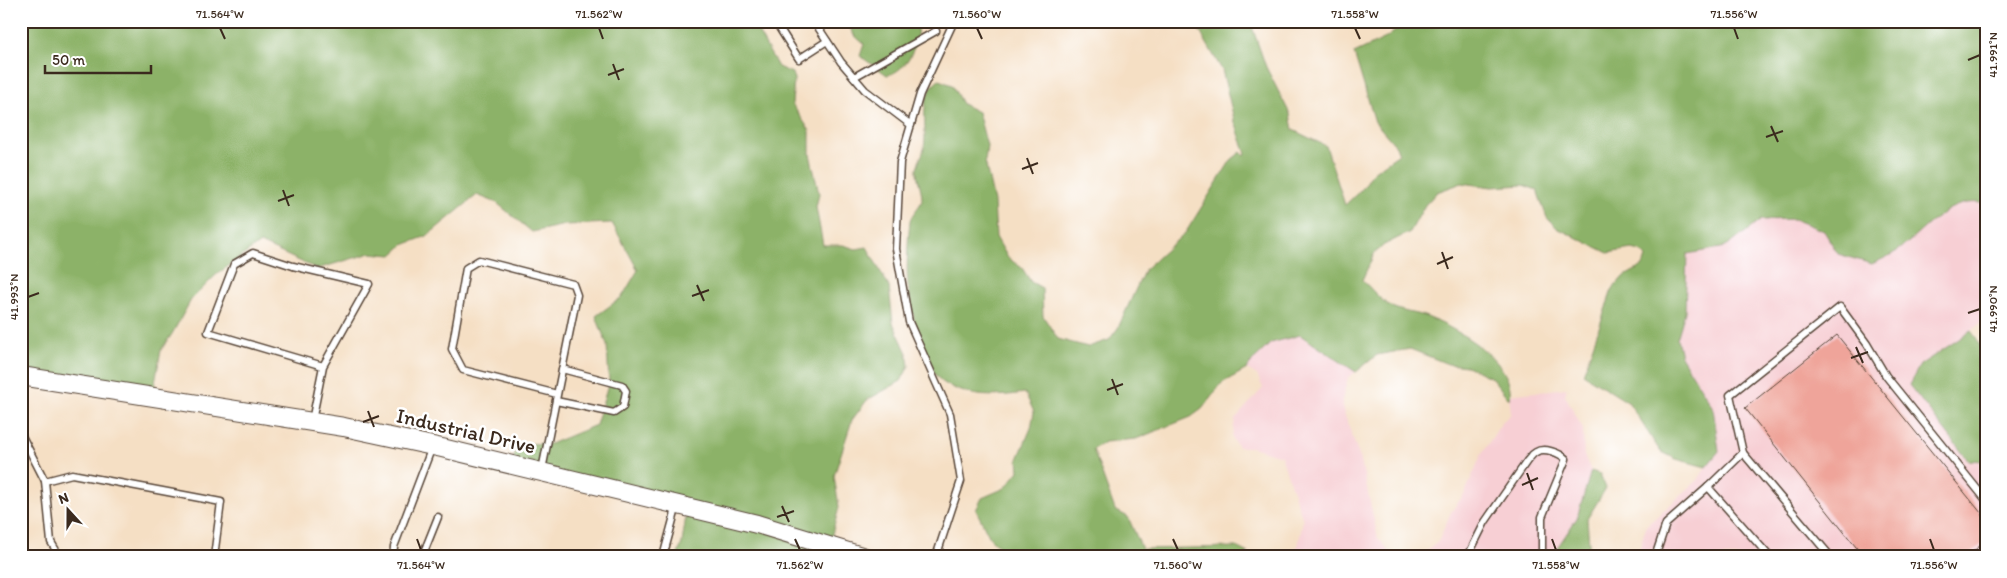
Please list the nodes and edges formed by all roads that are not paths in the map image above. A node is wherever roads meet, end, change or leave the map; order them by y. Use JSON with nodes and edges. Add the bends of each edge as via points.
{"nodes":[{"id":1,"x":775,"y":21,"type":"edge"},
{"id":2,"x":814,"y":21,"type":"edge"},
{"id":3,"x":954,"y":21,"type":"edge"},
{"id":4,"x":936,"y":31,"type":"dead end"},
{"id":5,"x":827,"y":41,"type":"junction"},
{"id":6,"x":854,"y":77,"type":"junction"},
{"id":7,"x":911,"y":125,"type":"junction"},
{"id":8,"x":323,"y":366,"type":"junction"},
{"id":9,"x":562,"y":369,"type":"junction"},
{"id":10,"x":21,"y":376,"type":"edge"},
{"id":11,"x":556,"y":398,"type":"junction"},
{"id":12,"x":311,"y":422,"type":"junction"},
{"id":13,"x":21,"y":434,"type":"edge"},
{"id":14,"x":432,"y":446,"type":"junction"},
{"id":15,"x":1743,"y":453,"type":"junction"},
{"id":16,"x":541,"y":472,"type":"junction"},
{"id":17,"x":46,"y":481,"type":"junction"},
{"id":18,"x":1708,"y":487,"type":"junction"},
{"id":19,"x":1986,"y":500,"type":"edge"},
{"id":20,"x":677,"y":504,"type":"junction"},
{"id":21,"x":438,"y":517,"type":"dead end"},
{"id":22,"x":1655,"y":556,"type":"edge"},
{"id":23,"x":60,"y":557,"type":"edge"},
{"id":24,"x":214,"y":557,"type":"edge"},
{"id":25,"x":393,"y":557,"type":"edge"},
{"id":26,"x":422,"y":557,"type":"edge"},
{"id":27,"x":663,"y":557,"type":"edge"},
{"id":28,"x":865,"y":557,"type":"edge"},
{"id":29,"x":936,"y":557,"type":"edge"},
{"id":30,"x":1464,"y":557,"type":"edge"},
{"id":31,"x":1542,"y":557,"type":"edge"},
{"id":32,"x":1770,"y":557,"type":"edge"},
{"id":33,"x":1831,"y":557,"type":"edge"}],
"edges":[{"from":1,"to":5,"type":"lane","via":[[798,58]]},
{"from":2,"to":5,"type":"lane"},
{"from":3,"to":7,"type":"lane","via":[[920,94]]},
{"from":4,"to":6,"type":"lane"},
{"from":5,"to":6,"type":"lane"},
{"from":6,"to":7,"type":"lane","via":[[865,90]]},
{"from":7,"to":29,"type":"lane","via":[[900,162],[896,249],[909,322],[950,414],[962,481]]},
{"from":8,"to":8,"type":"lane","via":[[208,332],[234,264],[253,253],[369,284]]},
{"from":8,"to":12,"type":"lane"},
{"from":9,"to":11,"type":"lane"},
{"from":9,"to":11,"type":"lane","via":[[622,385],[626,391],[623,408],[614,413]]},
{"from":9,"to":11,"type":"lane","via":[[577,295],[573,284],[479,260],[466,268],[452,349],[463,370]]},
{"from":10,"to":12,"type":"street","name":"Industrial Drive"},
{"from":11,"to":16,"type":"lane"},
{"from":12,"to":14,"type":"street","name":"Industrial Drive"},
{"from":13,"to":17,"type":"lane"},
{"from":14,"to":16,"type":"street","name":"Industrial Drive"},
{"from":14,"to":25,"type":"lane"},
{"from":15,"to":18,"type":"lane"},
{"from":15,"to":19,"type":"lane","via":[[1730,395],[1840,307],[1886,376]]},
{"from":15,"to":33,"type":"lane"},
{"from":16,"to":20,"type":"street","name":"Industrial Drive"},
{"from":17,"to":23,"type":"lane","via":[[52,542]]},
{"from":17,"to":24,"type":"lane","via":[[72,474],[221,502]]},
{"from":18,"to":22,"type":"lane","via":[[1666,524]]},
{"from":18,"to":32,"type":"lane"},
{"from":20,"to":27,"type":"lane"},
{"from":20,"to":28,"type":"street","name":"Industrial Drive"},
{"from":21,"to":26,"type":"lane"},
{"from":30,"to":31,"type":"lane","via":[[1527,461],[1535,452],[1542,450],[1561,454],[1566,459],[1542,517]]}]}
